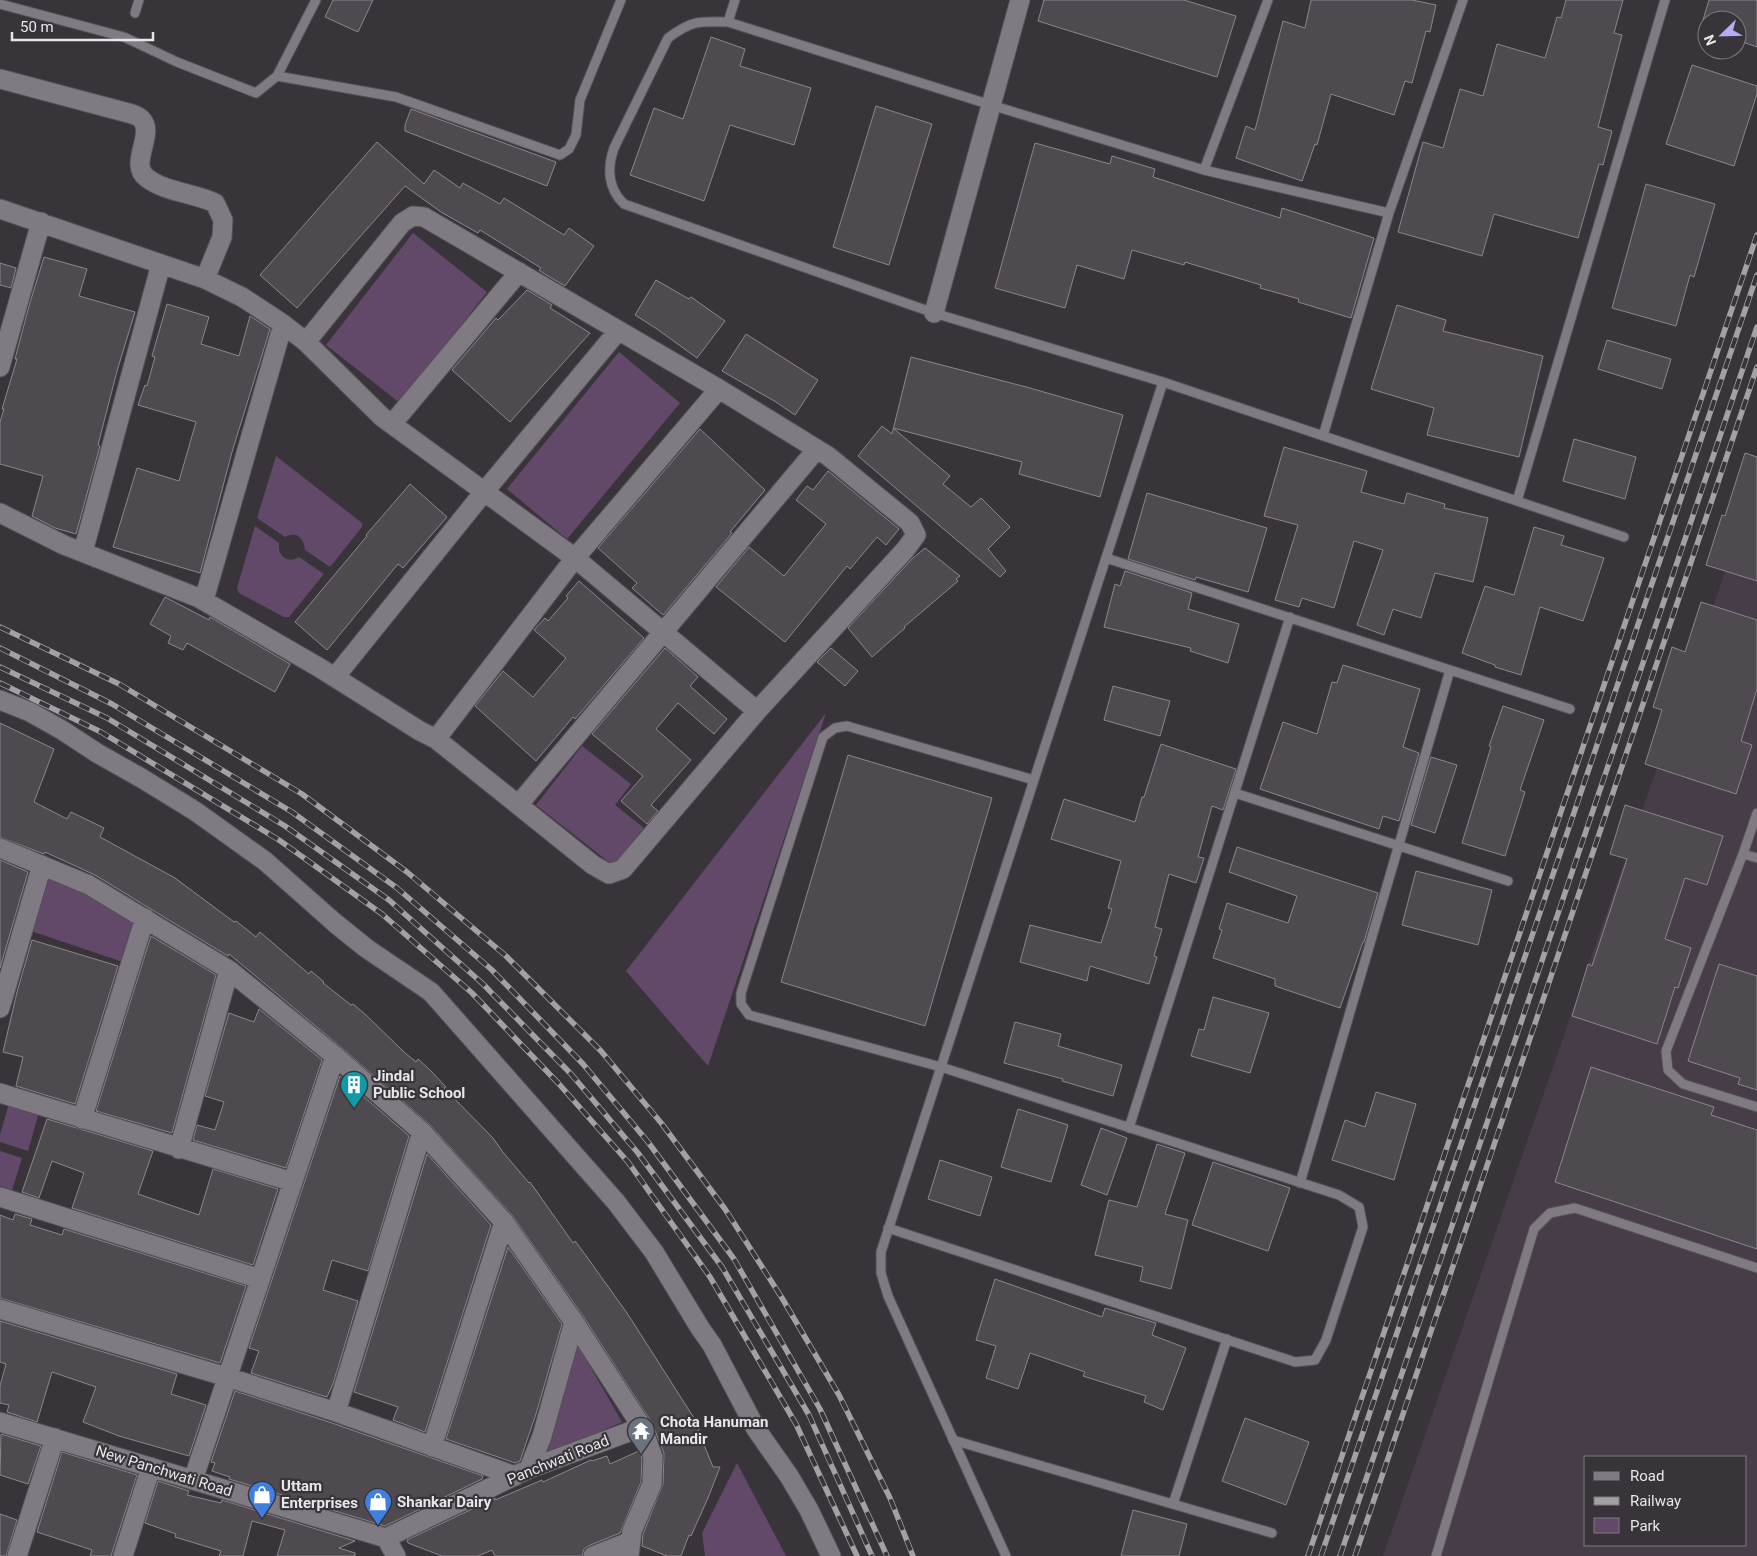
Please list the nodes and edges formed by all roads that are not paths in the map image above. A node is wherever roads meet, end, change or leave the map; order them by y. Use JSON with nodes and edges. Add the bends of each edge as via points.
{"nodes":[{"id":1,"x":139,"y":0,"type":"edge"},
{"id":2,"x":316,"y":0,"type":"edge"},
{"id":3,"x":620,"y":0,"type":"edge"},
{"id":4,"x":735,"y":0,"type":"edge"},
{"id":5,"x":1020,"y":0,"type":"edge"},
{"id":6,"x":1268,"y":0,"type":"edge"},
{"id":7,"x":1463,"y":0,"type":"edge"},
{"id":8,"x":1665,"y":0,"type":"edge"},
{"id":9,"x":0,"y":4,"type":"edge"},
{"id":10,"x":135,"y":13,"type":"dead end"},
{"id":11,"x":728,"y":22,"type":"junction"},
{"id":12,"x":277,"y":76,"type":"junction"},
{"id":13,"x":0,"y":79,"type":"edge"},
{"id":14,"x":991,"y":105,"type":"junction"},
{"id":15,"x":1204,"y":170,"type":"junction"},
{"id":16,"x":0,"y":209,"type":"edge"},
{"id":17,"x":1389,"y":213,"type":"junction"},
{"id":18,"x":41,"y":222,"type":"junction"},
{"id":19,"x":161,"y":264,"type":"junction"},
{"id":20,"x":519,"y":272,"type":"junction"},
{"id":21,"x":205,"y":279,"type":"junction"},
{"id":22,"x":934,"y":313,"type":"junction"},
{"id":23,"x":283,"y":324,"type":"junction"},
{"id":24,"x":618,"y":331,"type":"junction"},
{"id":25,"x":306,"y":342,"type":"junction"},
{"id":26,"x":0,"y":368,"type":"edge"},
{"id":27,"x":1164,"y":382,"type":"junction"},
{"id":28,"x":719,"y":389,"type":"junction"},
{"id":29,"x":392,"y":424,"type":"junction"},
{"id":30,"x":1323,"y":436,"type":"junction"},
{"id":31,"x":816,"y":449,"type":"junction"},
{"id":32,"x":484,"y":492,"type":"junction"},
{"id":33,"x":1516,"y":501,"type":"junction"},
{"id":34,"x":0,"y":514,"type":"edge"},
{"id":35,"x":1624,"y":537,"type":"dead end"},
{"id":36,"x":82,"y":552,"type":"junction"},
{"id":37,"x":575,"y":558,"type":"junction"},
{"id":38,"x":1106,"y":558,"type":"junction"},
{"id":39,"x":204,"y":600,"type":"junction"},
{"id":40,"x":1290,"y":617,"type":"junction"},
{"id":41,"x":663,"y":632,"type":"junction"},
{"id":42,"x":1450,"y":670,"type":"junction"},
{"id":43,"x":335,"y":677,"type":"junction"},
{"id":44,"x":0,"y":700,"type":"edge"},
{"id":45,"x":1570,"y":709,"type":"dead end"},
{"id":46,"x":757,"y":711,"type":"junction"},
{"id":47,"x":436,"y":739,"type":"junction"},
{"id":48,"x":1034,"y":780,"type":"junction"},
{"id":49,"x":1234,"y":793,"type":"junction"},
{"id":50,"x":518,"y":805,"type":"junction"},
{"id":51,"x":1757,"y":813,"type":"edge"},
{"id":52,"x":1398,"y":847,"type":"junction"},
{"id":53,"x":0,"y":848,"type":"edge"},
{"id":54,"x":1743,"y":854,"type":"junction"},
{"id":55,"x":1757,"y":858,"type":"edge"},
{"id":56,"x":42,"y":865,"type":"junction"},
{"id":57,"x":1508,"y":881,"type":"dead end"},
{"id":58,"x":145,"y":918,"type":"junction"},
{"id":59,"x":229,"y":970,"type":"junction"},
{"id":60,"x":0,"y":1008,"type":"edge"},
{"id":61,"x":335,"y":1056,"type":"junction"},
{"id":62,"x":941,"y":1067,"type":"junction"},
{"id":63,"x":0,"y":1093,"type":"edge"},
{"id":64,"x":1757,"y":1106,"type":"edge"},
{"id":65,"x":82,"y":1119,"type":"junction"},
{"id":66,"x":1129,"y":1128,"type":"junction"},
{"id":67,"x":422,"y":1132,"type":"junction"},
{"id":68,"x":179,"y":1149,"type":"junction"},
{"id":69,"x":293,"y":1182,"type":"junction"},
{"id":70,"x":1300,"y":1183,"type":"junction"},
{"id":71,"x":0,"y":1197,"type":"edge"},
{"id":72,"x":504,"y":1222,"type":"junction"},
{"id":73,"x":888,"y":1228,"type":"junction"},
{"id":74,"x":1757,"y":1268,"type":"edge"},
{"id":75,"x":260,"y":1279,"type":"junction"},
{"id":76,"x":0,"y":1309,"type":"edge"},
{"id":77,"x":574,"y":1322,"type":"junction"},
{"id":78,"x":1227,"y":1339,"type":"junction"},
{"id":79,"x":227,"y":1377,"type":"junction"},
{"id":80,"x":336,"y":1412,"type":"junction"},
{"id":81,"x":0,"y":1422,"type":"edge"},
{"id":82,"x":642,"y":1427,"type":"junction"},
{"id":83,"x":55,"y":1438,"type":"junction"},
{"id":84,"x":953,"y":1440,"type":"junction"},
{"id":85,"x":432,"y":1447,"type":"junction"},
{"id":86,"x":151,"y":1467,"type":"junction"},
{"id":87,"x":522,"y":1472,"type":"junction"},
{"id":88,"x":194,"y":1480,"type":"junction"},
{"id":89,"x":1173,"y":1504,"type":"junction"},
{"id":90,"x":1272,"y":1533,"type":"dead end"},
{"id":91,"x":386,"y":1538,"type":"junction"},
{"id":92,"x":630,"y":1549,"type":"edge"},
{"id":93,"x":17,"y":1556,"type":"edge"},
{"id":94,"x":123,"y":1556,"type":"edge"},
{"id":95,"x":396,"y":1556,"type":"edge"},
{"id":96,"x":594,"y":1556,"type":"edge"},
{"id":97,"x":831,"y":1556,"type":"edge"},
{"id":98,"x":1006,"y":1556,"type":"edge"},
{"id":99,"x":1436,"y":1556,"type":"edge"}],
"edges":[{"from":1,"to":10,"type":"lane"},
{"from":2,"to":12,"type":"lane"},
{"from":3,"to":12,"type":"lane","via":[[580,100],[576,135],[569,149],[560,155],[396,97]]},
{"from":4,"to":11,"type":"lane"},
{"from":5,"to":14,"type":"street"},
{"from":6,"to":15,"type":"lane"},
{"from":7,"to":17,"type":"lane"},
{"from":8,"to":33,"type":"lane"},
{"from":9,"to":12,"type":"lane","via":[[124,37],[256,93]]},
{"from":11,"to":14,"type":"lane"},
{"from":11,"to":22,"type":"lane","via":[[700,21],[680,28],[668,38],[614,148],[610,161],[616,196],[624,204]]},
{"from":13,"to":21,"type":"street","via":[[123,111],[142,120],[146,127],[140,158],[145,177],[215,203],[223,220],[222,237]]},
{"from":14,"to":15,"type":"lane"},
{"from":14,"to":22,"type":"street"},
{"from":15,"to":17,"type":"lane"},
{"from":16,"to":18,"type":"street"},
{"from":17,"to":30,"type":"lane"},
{"from":18,"to":19,"type":"street"},
{"from":18,"to":26,"type":"street"},
{"from":19,"to":21,"type":"street"},
{"from":19,"to":36,"type":"street"},
{"from":20,"to":24,"type":"street"},
{"from":20,"to":25,"type":"street","via":[[424,217],[413,216],[402,223]]},
{"from":20,"to":29,"type":"street"},
{"from":21,"to":23,"type":"street","via":[[242,297]]},
{"from":22,"to":27,"type":"lane"},
{"from":23,"to":25,"type":"street"},
{"from":23,"to":39,"type":"street"},
{"from":24,"to":28,"type":"street"},
{"from":24,"to":32,"type":"street"},
{"from":25,"to":29,"type":"street"},
{"from":27,"to":30,"type":"lane"},
{"from":27,"to":38,"type":"lane"},
{"from":28,"to":31,"type":"street"},
{"from":28,"to":37,"type":"street"},
{"from":29,"to":32,"type":"street"},
{"from":30,"to":33,"type":"lane"},
{"from":31,"to":41,"type":"street"},
{"from":31,"to":46,"type":"street","via":[[910,524],[916,535]]},
{"from":32,"to":37,"type":"street"},
{"from":32,"to":43,"type":"street"},
{"from":33,"to":35,"type":"lane"},
{"from":34,"to":36,"type":"street"},
{"from":36,"to":39,"type":"street"},
{"from":37,"to":41,"type":"street"},
{"from":37,"to":47,"type":"street"},
{"from":38,"to":40,"type":"lane"},
{"from":38,"to":48,"type":"lane"},
{"from":39,"to":43,"type":"street"},
{"from":40,"to":42,"type":"lane"},
{"from":40,"to":49,"type":"lane"},
{"from":41,"to":46,"type":"street"},
{"from":41,"to":50,"type":"street"},
{"from":42,"to":45,"type":"lane"},
{"from":42,"to":52,"type":"lane"},
{"from":43,"to":47,"type":"street"},
{"from":44,"to":97,"type":"street","via":[[62,730],[195,811],[265,861],[366,948],[431,992],[616,1202],[654,1252],[712,1345],[756,1429],[809,1510]]},
{"from":46,"to":50,"type":"street","via":[[623,868],[609,874]]},
{"from":47,"to":50,"type":"street"},
{"from":48,"to":62,"type":"lane"},
{"from":48,"to":62,"type":"lane","via":[[847,726],[835,728],[823,737],[741,993],[741,1004],[749,1015]]},
{"from":49,"to":52,"type":"lane"},
{"from":49,"to":66,"type":"lane"},
{"from":51,"to":54,"type":"lane"},
{"from":52,"to":57,"type":"lane"},
{"from":52,"to":70,"type":"lane"},
{"from":53,"to":56,"type":"street"},
{"from":54,"to":55,"type":"lane"},
{"from":54,"to":64,"type":"lane","via":[[1666,1051],[1668,1070],[1683,1084]]},
{"from":56,"to":58,"type":"street","via":[[89,884]]},
{"from":56,"to":60,"type":"street"},
{"from":58,"to":59,"type":"street"},
{"from":58,"to":65,"type":"street"},
{"from":59,"to":61,"type":"street"},
{"from":59,"to":68,"type":"street"},
{"from":61,"to":67,"type":"street"},
{"from":61,"to":69,"type":"street"},
{"from":62,"to":66,"type":"lane"},
{"from":62,"to":73,"type":"lane"},
{"from":63,"to":65,"type":"street"},
{"from":65,"to":68,"type":"street"},
{"from":66,"to":70,"type":"lane"},
{"from":67,"to":72,"type":"street"},
{"from":67,"to":80,"type":"street"},
{"from":68,"to":69,"type":"street"},
{"from":69,"to":75,"type":"street"},
{"from":70,"to":78,"type":"lane","via":[[1339,1195],[1359,1207],[1363,1226],[1326,1340],[1315,1360],[1295,1362]]},
{"from":71,"to":75,"type":"street"},
{"from":72,"to":77,"type":"street"},
{"from":72,"to":85,"type":"street"},
{"from":73,"to":78,"type":"lane"},
{"from":73,"to":84,"type":"lane","via":[[881,1252],[881,1273],[888,1296]]},
{"from":74,"to":99,"type":"lane","via":[[1575,1208],[1550,1213],[1534,1229]]},
{"from":75,"to":79,"type":"street"},
{"from":76,"to":79,"type":"street"},
{"from":77,"to":82,"type":"street"},
{"from":77,"to":87,"type":"street","via":[[542,1436]]},
{"from":78,"to":89,"type":"lane"},
{"from":79,"to":80,"type":"street"},
{"from":79,"to":88,"type":"street"},
{"from":80,"to":85,"type":"street"},
{"from":81,"to":83,"type":"street","name":"New Panchwati Road"},
{"from":82,"to":87,"type":"street","name":"Panchwati Road"},
{"from":82,"to":92,"type":"street","via":[[653,1457],[652,1484],[632,1532]]},
{"from":83,"to":86,"type":"street","name":"New Panchwati Road"},
{"from":83,"to":93,"type":"street"},
{"from":84,"to":89,"type":"lane"},
{"from":84,"to":98,"type":"lane"},
{"from":85,"to":87,"type":"street"},
{"from":86,"to":88,"type":"street","name":"New Panchwati Road"},
{"from":86,"to":94,"type":"street"},
{"from":87,"to":91,"type":"street","name":"Panchwati Road"},
{"from":88,"to":91,"type":"street","name":"New Panchwati Road"},
{"from":89,"to":90,"type":"lane"},
{"from":91,"to":95,"type":"street"},
{"from":92,"to":96,"type":"street"}]}
